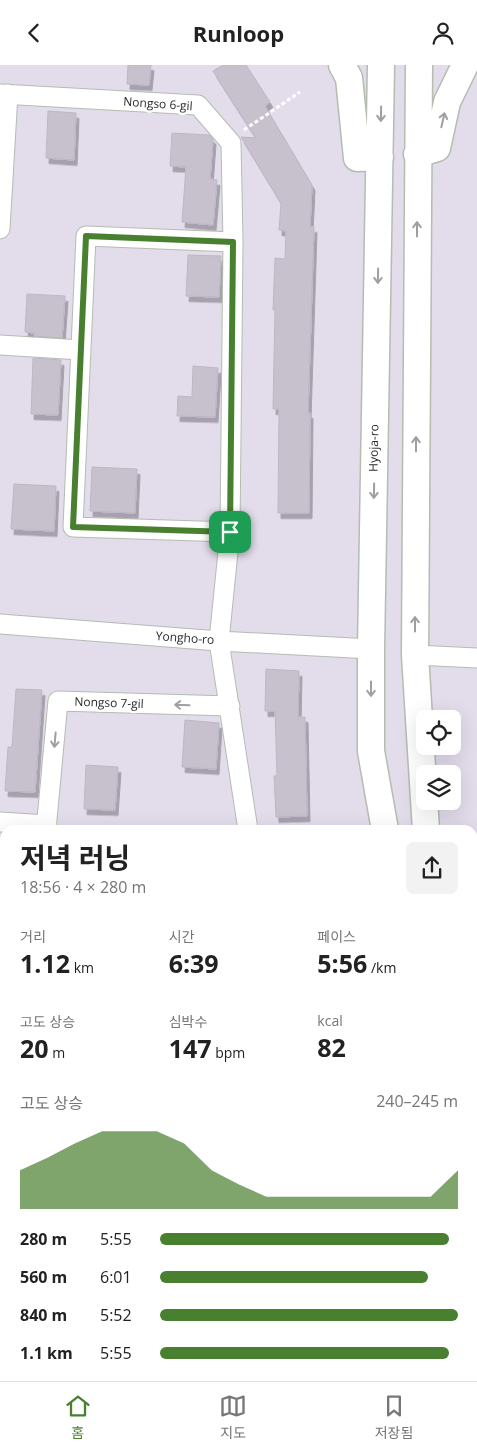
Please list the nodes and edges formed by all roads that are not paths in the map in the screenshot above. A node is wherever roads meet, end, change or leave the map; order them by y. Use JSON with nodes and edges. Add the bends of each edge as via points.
{"nodes":[{"id":1,"x":342,"y":65,"type":"edge"},
{"id":2,"x":381,"y":65,"type":"edge"},
{"id":3,"x":419,"y":65,"type":"edge"},
{"id":4,"x":465,"y":65,"type":"edge"},
{"id":5,"x":4,"y":94,"type":"edge"},
{"id":6,"x":418,"y":155,"type":"junction"},
{"id":7,"x":380,"y":157,"type":"junction"},
{"id":8,"x":0,"y":229,"type":"edge"},
{"id":9,"x":233,"y":242,"type":"junction"},
{"id":10,"x":0,"y":345,"type":"edge"},
{"id":11,"x":81,"y":350,"type":"junction"},
{"id":12,"x":230,"y":532,"type":"junction"},
{"id":13,"x":0,"y":624,"type":"edge"},
{"id":14,"x":219,"y":641,"type":"junction"},
{"id":15,"x":371,"y":649,"type":"junction"},
{"id":16,"x":415,"y":655,"type":"junction"},
{"id":17,"x":477,"y":658,"type":"edge"},
{"id":18,"x":230,"y":706,"type":"junction"},
{"id":19,"x":0,"y":822,"type":"edge"},
{"id":20,"x":28,"y":825,"type":"edge"},
{"id":21,"x":47,"y":825,"type":"edge"},
{"id":22,"x":247,"y":825,"type":"edge"},
{"id":23,"x":384,"y":825,"type":"edge"},
{"id":24,"x":426,"y":825,"type":"edge"}],
"edges":[{"from":1,"to":7,"type":"street","via":[[349,78],[357,157]]},
{"from":2,"to":7,"type":"street","name":"Hyoja-ro","one_way":true},
{"from":3,"to":6,"type":"street"},
{"from":6,"to":4,"type":"street","one_way":true,"via":[[436,148],[447,101]]},
{"from":5,"to":8,"type":"street"},
{"from":5,"to":9,"type":"street","name":"Nongso 6-gil","via":[[198,105],[231,143]]},
{"from":16,"to":6,"type":"street","one_way":true},
{"from":7,"to":15,"type":"street","name":"Hyoja-ro","one_way":true},
{"from":9,"to":11,"type":"street","via":[[86,236]]},
{"from":9,"to":12,"type":"street"},
{"from":10,"to":11,"type":"street"},
{"from":11,"to":12,"type":"street","via":[[73,527]]},
{"from":12,"to":14,"type":"street"},
{"from":13,"to":14,"type":"street","name":"Yongho-ro"},
{"from":14,"to":15,"type":"street","name":"Yongho-ro"},
{"from":14,"to":18,"type":"street"},
{"from":15,"to":23,"type":"street","name":"Hyoja-ro","one_way":true,"via":[[372,751]]},
{"from":16,"to":17,"type":"street"},
{"from":16,"to":24,"type":"street"},
{"from":18,"to":21,"type":"street","name":"Nongso 7-gil","one_way":true,"via":[[58,701]]},
{"from":18,"to":22,"type":"street"},
{"from":19,"to":20,"type":"street"}]}
